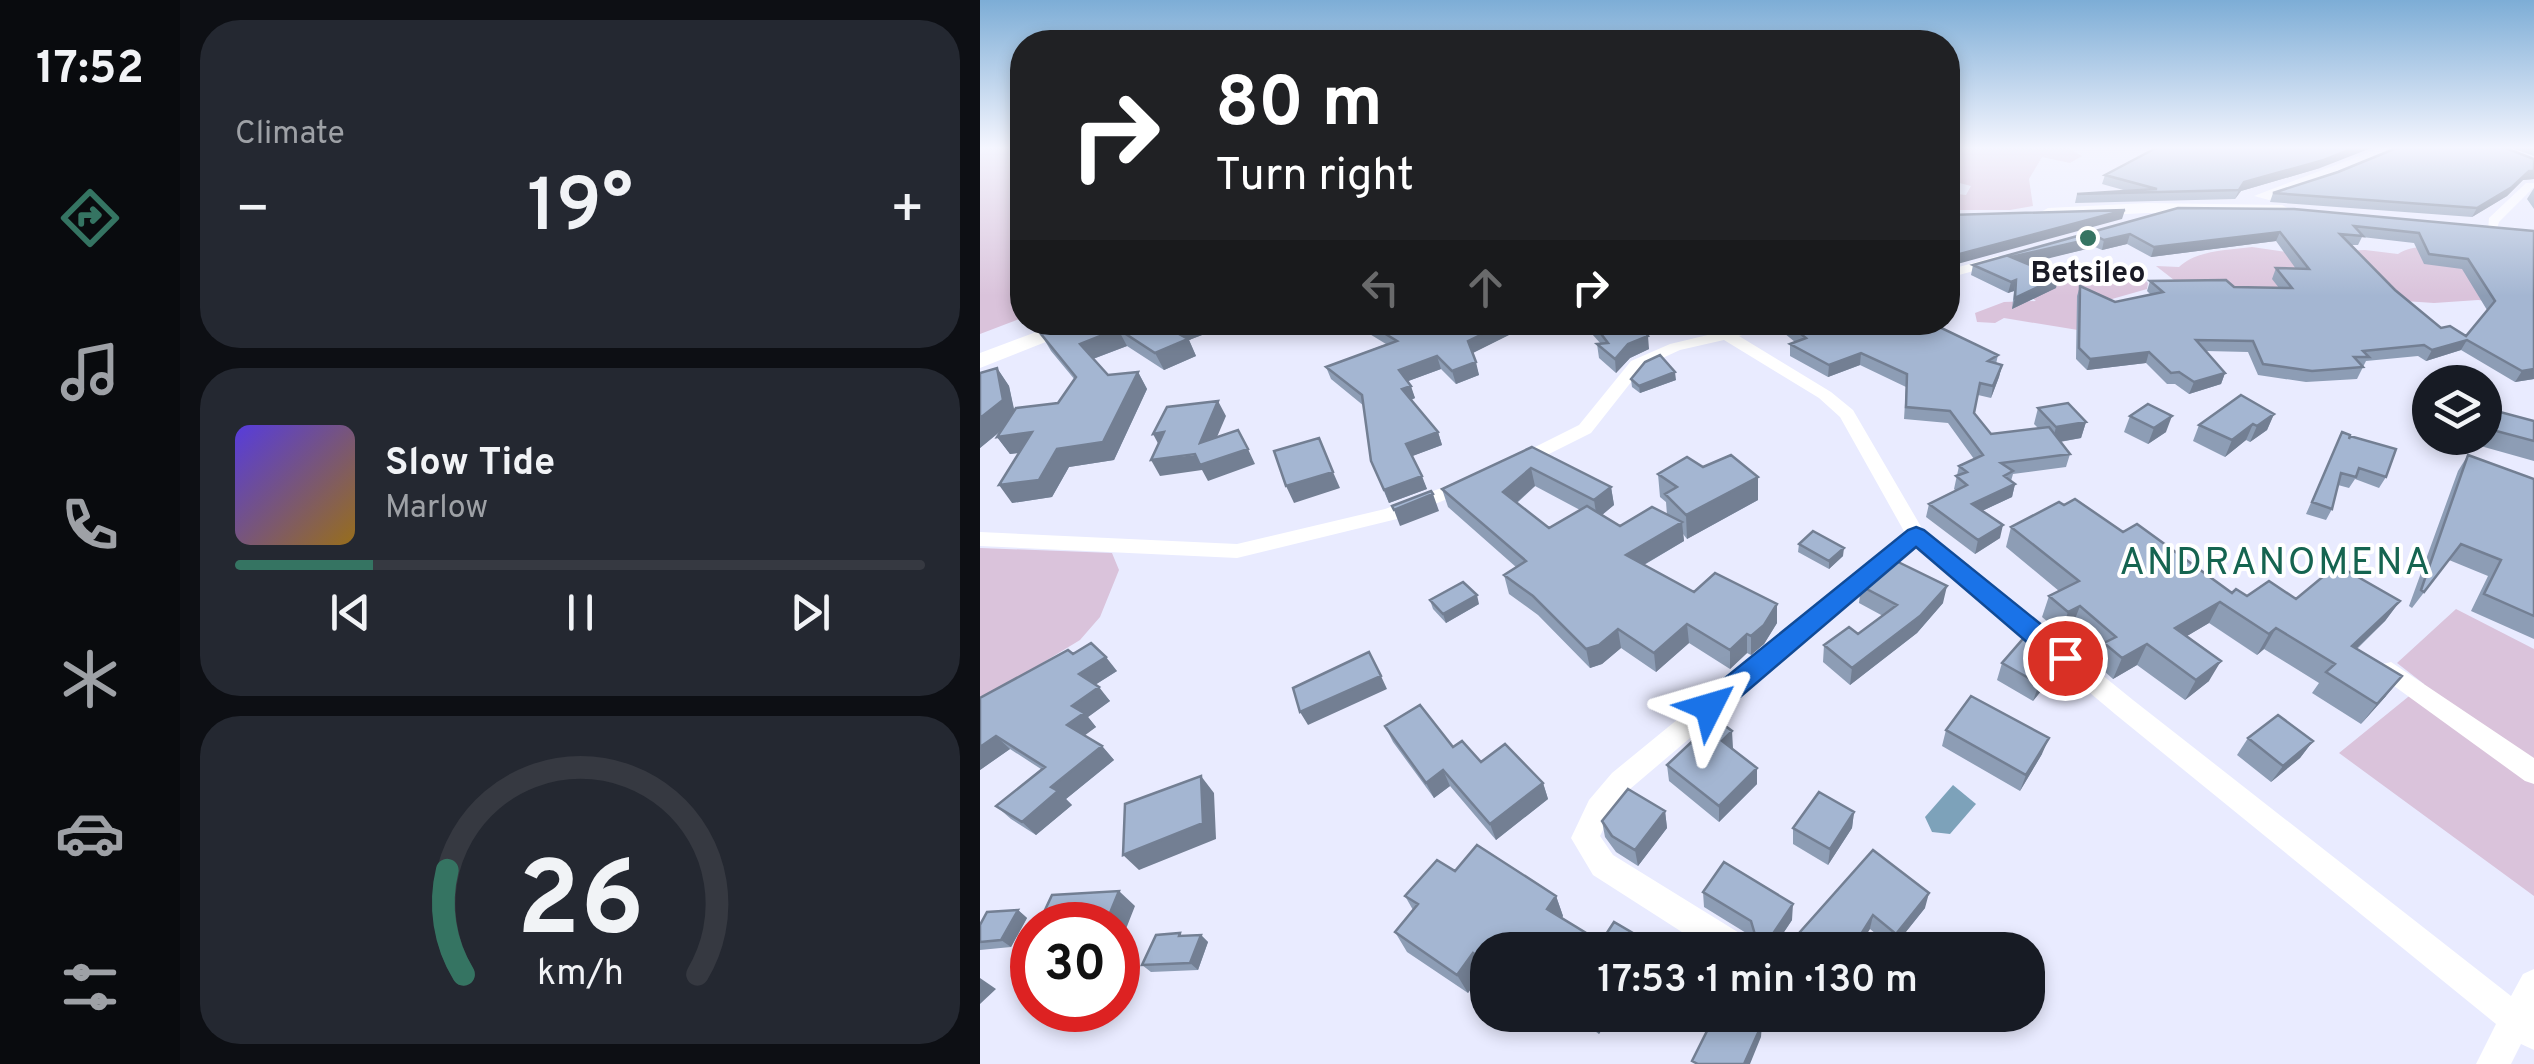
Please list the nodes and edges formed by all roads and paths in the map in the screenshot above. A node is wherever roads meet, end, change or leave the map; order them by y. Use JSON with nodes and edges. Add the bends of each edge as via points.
{"nodes":[{"id":1,"x":2256,"y":197,"type":"edge"},
{"id":2,"x":2519,"y":197,"type":"edge"},
{"id":3,"x":2188,"y":208,"type":"junction"},
{"id":4,"x":2216,"y":208,"type":"junction"},
{"id":5,"x":2304,"y":212,"type":"edge"},
{"id":6,"x":2026,"y":215,"type":"edge"},
{"id":7,"x":2133,"y":224,"type":"edge"},
{"id":8,"x":2491,"y":229,"type":"edge"},
{"id":9,"x":2019,"y":254,"type":"edge"},
{"id":10,"x":1960,"y":271,"type":"edge"},
{"id":11,"x":1050,"y":335,"type":"edge"},
{"id":12,"x":1721,"y":335,"type":"edge"},
{"id":13,"x":1727,"y":335,"type":"edge"},
{"id":14,"x":980,"y":361,"type":"edge"},
{"id":15,"x":1916,"y":535,"type":"junction"},
{"id":16,"x":980,"y":539,"type":"edge"},
{"id":17,"x":2391,"y":671,"type":"edge"},
{"id":18,"x":2534,"y":773,"type":"edge"},
{"id":19,"x":1710,"y":932,"type":"edge"},
{"id":20,"x":2534,"y":985,"type":"edge"},
{"id":21,"x":2525,"y":1026,"type":"edge"},
{"id":22,"x":2493,"y":1064,"type":"edge"}],
"edges":[{"from":1,"to":4,"type":"street"},
{"from":2,"to":8,"type":"street"},
{"from":3,"to":4,"type":"street"},
{"from":3,"to":6,"type":"street"},
{"from":3,"to":7,"type":"street"},
{"from":4,"to":5,"type":"street"},
{"from":9,"to":10,"type":"street"},
{"from":11,"to":14,"type":"street"},
{"from":12,"to":16,"type":"street","via":[[1637,364],[1586,429],[1390,514],[1237,551]]},
{"from":13,"to":15,"type":"street","via":[[1848,414]]},
{"from":15,"to":19,"type":"street","via":[[1621,781],[1598,808],[1585,838],[1602,864]]},
{"from":15,"to":21,"type":"street"},
{"from":17,"to":18,"type":"street"},
{"from":20,"to":21,"type":"street"},
{"from":21,"to":22,"type":"street"}]}
